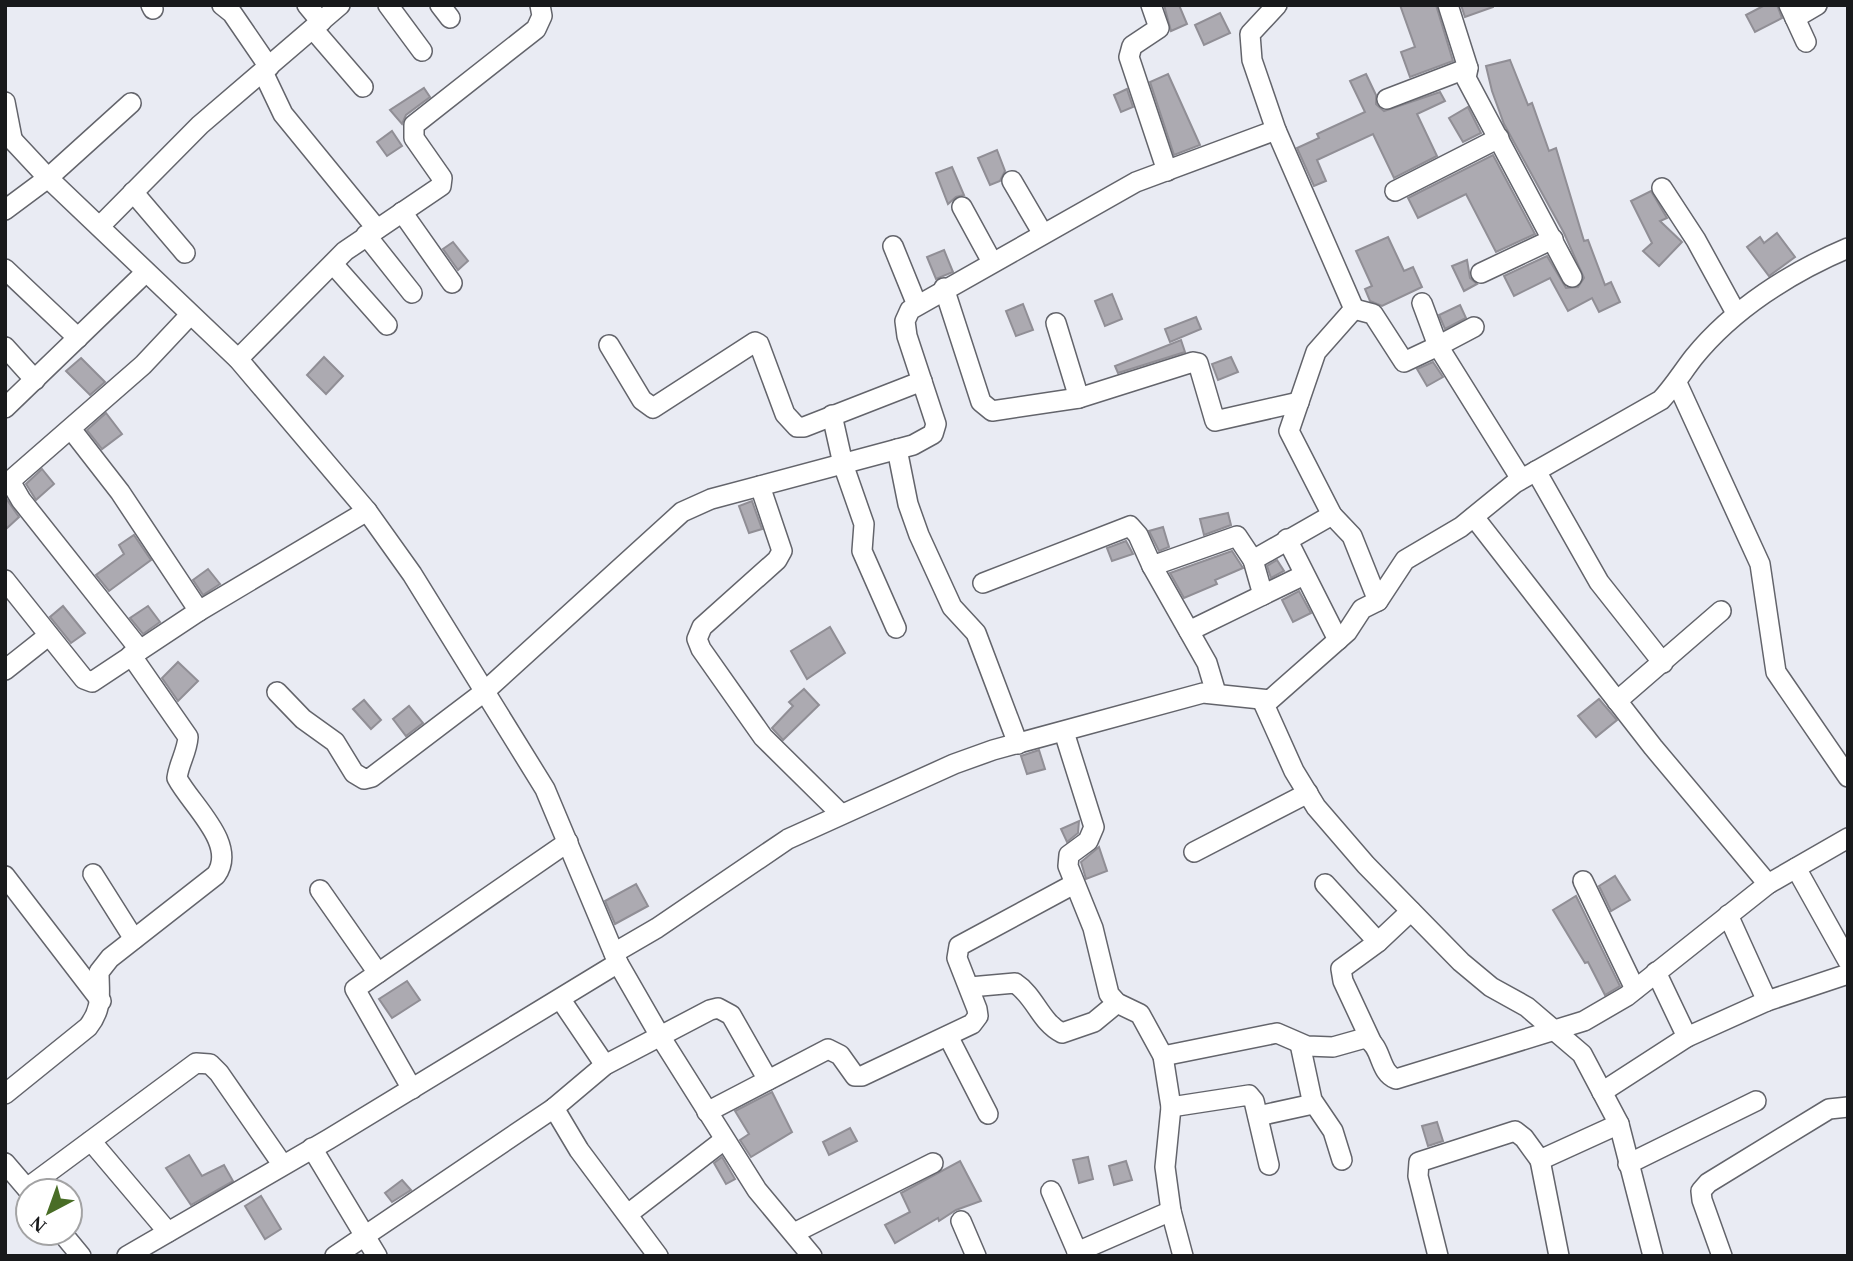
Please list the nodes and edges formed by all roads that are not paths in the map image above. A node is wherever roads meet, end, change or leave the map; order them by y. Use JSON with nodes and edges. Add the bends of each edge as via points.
{"nodes":[{"id":1,"x":222,"y":5,"type":"edge"},
{"id":2,"x":307,"y":5,"type":"edge"},
{"id":3,"x":340,"y":5,"type":"edge"},
{"id":4,"x":388,"y":5,"type":"edge"},
{"id":5,"x":540,"y":5,"type":"edge"},
{"id":6,"x":1151,"y":5,"type":"edge"},
{"id":7,"x":1277,"y":5,"type":"edge"},
{"id":8,"x":1448,"y":5,"type":"edge"},
{"id":9,"x":1817,"y":5,"type":"edge"},
{"id":10,"x":1792,"y":12,"type":"edge"},
{"id":11,"x":317,"y":25,"type":"junction"},
{"id":12,"x":1806,"y":42,"type":"dead end"},
{"id":13,"x":422,"y":51,"type":"dead end"},
{"id":14,"x":1468,"y":68,"type":"junction"},
{"id":15,"x":266,"y":69,"type":"junction"},
{"id":16,"x":363,"y":87,"type":"dead end"},
{"id":17,"x":1387,"y":99,"type":"dead end"},
{"id":18,"x":5,"y":102,"type":"edge"},
{"id":19,"x":131,"y":103,"type":"dead end"},
{"id":20,"x":1276,"y":130,"type":"junction"},
{"id":21,"x":9,"y":135,"type":"edge"},
{"id":22,"x":1499,"y":138,"type":"junction"},
{"id":23,"x":1167,"y":171,"type":"junction"},
{"id":24,"x":48,"y":177,"type":"junction"},
{"id":25,"x":1012,"y":181,"type":"dead end"},
{"id":26,"x":1662,"y":188,"type":"dead end"},
{"id":27,"x":1395,"y":191,"type":"dead end"},
{"id":28,"x":133,"y":192,"type":"junction"},
{"id":29,"x":962,"y":207,"type":"dead end"},
{"id":30,"x":5,"y":209,"type":"edge"},
{"id":31,"x":402,"y":212,"type":"junction"},
{"id":32,"x":100,"y":226,"type":"junction"},
{"id":33,"x":371,"y":232,"type":"junction"},
{"id":34,"x":1043,"y":233,"type":"junction"},
{"id":35,"x":1553,"y":239,"type":"junction"},
{"id":36,"x":893,"y":246,"type":"dead end"},
{"id":37,"x":1848,"y":248,"type":"edge"},
{"id":38,"x":185,"y":253,"type":"dead end"},
{"id":39,"x":992,"y":262,"type":"junction"},
{"id":40,"x":333,"y":264,"type":"junction"},
{"id":41,"x":5,"y":270,"type":"edge"},
{"id":42,"x":146,"y":272,"type":"junction"},
{"id":43,"x":1481,"y":273,"type":"dead end"},
{"id":44,"x":1572,"y":277,"type":"dead end"},
{"id":45,"x":452,"y":283,"type":"dead end"},
{"id":46,"x":944,"y":288,"type":"junction"},
{"id":47,"x":412,"y":293,"type":"dead end"},
{"id":48,"x":1422,"y":303,"type":"dead end"},
{"id":49,"x":917,"y":305,"type":"junction"},
{"id":50,"x":1354,"y":309,"type":"junction"},
{"id":51,"x":1736,"y":313,"type":"junction"},
{"id":52,"x":190,"y":315,"type":"junction"},
{"id":53,"x":1056,"y":323,"type":"dead end"},
{"id":54,"x":387,"y":325,"type":"dead end"},
{"id":55,"x":1474,"y":327,"type":"dead end"},
{"id":56,"x":78,"y":338,"type":"junction"},
{"id":57,"x":609,"y":345,"type":"dead end"},
{"id":58,"x":1438,"y":346,"type":"junction"},
{"id":59,"x":5,"y":347,"type":"edge"},
{"id":60,"x":238,"y":359,"type":"junction"},
{"id":61,"x":35,"y":380,"type":"junction"},
{"id":62,"x":922,"y":381,"type":"junction"},
{"id":63,"x":1677,"y":383,"type":"junction"},
{"id":64,"x":1079,"y":398,"type":"junction"},
{"id":65,"x":1299,"y":402,"type":"junction"},
{"id":66,"x":5,"y":408,"type":"edge"},
{"id":67,"x":831,"y":415,"type":"junction"},
{"id":68,"x":71,"y":429,"type":"junction"},
{"id":69,"x":897,"y":449,"type":"junction"},
{"id":70,"x":843,"y":464,"type":"junction"},
{"id":71,"x":1529,"y":475,"type":"junction"},
{"id":72,"x":760,"y":486,"type":"junction"},
{"id":73,"x":367,"y":511,"type":"junction"},
{"id":74,"x":1332,"y":515,"type":"junction"},
{"id":75,"x":1474,"y":517,"type":"junction"},
{"id":76,"x":1287,"y":539,"type":"junction"},
{"id":77,"x":1253,"y":560,"type":"junction"},
{"id":78,"x":1152,"y":566,"type":"junction"},
{"id":79,"x":1304,"y":575,"type":"junction"},
{"id":80,"x":5,"y":580,"type":"edge"},
{"id":81,"x":982,"y":583,"type":"dead end"},
{"id":82,"x":1263,"y":595,"type":"junction"},
{"id":83,"x":1378,"y":601,"type":"junction"},
{"id":84,"x":199,"y":611,"type":"junction"},
{"id":85,"x":1721,"y":611,"type":"dead end"},
{"id":86,"x":895,"y":628,"type":"dead end"},
{"id":87,"x":1189,"y":631,"type":"junction"},
{"id":88,"x":48,"y":636,"type":"junction"},
{"id":89,"x":1338,"y":640,"type":"junction"},
{"id":90,"x":136,"y":652,"type":"junction"},
{"id":91,"x":1663,"y":663,"type":"junction"},
{"id":92,"x":5,"y":670,"type":"edge"},
{"id":93,"x":277,"y":692,"type":"dead end"},
{"id":94,"x":484,"y":692,"type":"junction"},
{"id":95,"x":1216,"y":693,"type":"junction"},
{"id":96,"x":1617,"y":701,"type":"junction"},
{"id":97,"x":1263,"y":702,"type":"junction"},
{"id":98,"x":1064,"y":732,"type":"junction"},
{"id":99,"x":1018,"y":744,"type":"junction"},
{"id":100,"x":1848,"y":777,"type":"edge"},
{"id":101,"x":1308,"y":793,"type":"junction"},
{"id":102,"x":840,"y":813,"type":"junction"},
{"id":103,"x":1848,"y":838,"type":"edge"},
{"id":104,"x":568,"y":842,"type":"junction"},
{"id":105,"x":1194,"y":852,"type":"dead end"},
{"id":106,"x":1796,"y":868,"type":"junction"},
{"id":107,"x":93,"y":874,"type":"dead end"},
{"id":108,"x":5,"y":876,"type":"edge"},
{"id":109,"x":1583,"y":881,"type":"dead end"},
{"id":110,"x":1074,"y":884,"type":"junction"},
{"id":111,"x":1325,"y":884,"type":"dead end"},
{"id":112,"x":1768,"y":884,"type":"junction"},
{"id":113,"x":320,"y":890,"type":"dead end"},
{"id":114,"x":1411,"y":911,"type":"junction"},
{"id":115,"x":1728,"y":915,"type":"junction"},
{"id":116,"x":134,"y":939,"type":"junction"},
{"id":117,"x":1378,"y":943,"type":"junction"},
{"id":118,"x":616,"y":958,"type":"junction"},
{"id":119,"x":1848,"y":961,"type":"edge"},
{"id":120,"x":1656,"y":972,"type":"junction"},
{"id":121,"x":378,"y":973,"type":"junction"},
{"id":122,"x":1848,"y":974,"type":"edge"},
{"id":123,"x":970,"y":987,"type":"junction"},
{"id":124,"x":1635,"y":989,"type":"junction"},
{"id":125,"x":561,"y":1000,"type":"junction"},
{"id":126,"x":1767,"y":1000,"type":"junction"},
{"id":127,"x":102,"y":1002,"type":"junction"},
{"id":128,"x":1117,"y":1003,"type":"junction"},
{"id":129,"x":1553,"y":1030,"type":"junction"},
{"id":130,"x":660,"y":1036,"type":"junction"},
{"id":131,"x":948,"y":1036,"type":"junction"},
{"id":132,"x":1687,"y":1038,"type":"junction"},
{"id":133,"x":1371,"y":1041,"type":"junction"},
{"id":134,"x":1300,"y":1044,"type":"junction"},
{"id":135,"x":1163,"y":1056,"type":"junction"},
{"id":136,"x":605,"y":1065,"type":"junction"},
{"id":137,"x":768,"y":1080,"type":"junction"},
{"id":138,"x":412,"y":1089,"type":"junction"},
{"id":139,"x":1602,"y":1092,"type":"junction"},
{"id":140,"x":5,"y":1094,"type":"edge"},
{"id":141,"x":1756,"y":1101,"type":"dead end"},
{"id":142,"x":1313,"y":1104,"type":"junction"},
{"id":143,"x":1171,"y":1107,"type":"junction"},
{"id":144,"x":1848,"y":1107,"type":"edge"},
{"id":145,"x":554,"y":1108,"type":"junction"},
{"id":146,"x":707,"y":1112,"type":"junction"},
{"id":147,"x":988,"y":1114,"type":"dead end"},
{"id":148,"x":1258,"y":1116,"type":"junction"},
{"id":149,"x":1619,"y":1124,"type":"junction"},
{"id":150,"x":724,"y":1140,"type":"junction"},
{"id":151,"x":91,"y":1141,"type":"junction"},
{"id":152,"x":312,"y":1148,"type":"junction"},
{"id":153,"x":1342,"y":1160,"type":"dead end"},
{"id":154,"x":1540,"y":1160,"type":"junction"},
{"id":155,"x":933,"y":1163,"type":"dead end"},
{"id":156,"x":282,"y":1164,"type":"junction"},
{"id":157,"x":1628,"y":1164,"type":"junction"},
{"id":158,"x":1269,"y":1165,"type":"dead end"},
{"id":159,"x":45,"y":1177,"type":"edge"},
{"id":160,"x":1051,"y":1191,"type":"dead end"},
{"id":161,"x":1171,"y":1211,"type":"junction"},
{"id":162,"x":628,"y":1214,"type":"junction"},
{"id":163,"x":961,"y":1221,"type":"dead end"},
{"id":164,"x":168,"y":1232,"type":"junction"},
{"id":165,"x":794,"y":1233,"type":"junction"},
{"id":166,"x":365,"y":1237,"type":"junction"},
{"id":167,"x":1078,"y":1254,"type":"edge"},
{"id":168,"x":1722,"y":1255,"type":"edge"},
{"id":169,"x":127,"y":1256,"type":"edge"},
{"id":170,"x":335,"y":1256,"type":"edge"},
{"id":171,"x":377,"y":1256,"type":"edge"},
{"id":172,"x":658,"y":1256,"type":"edge"},
{"id":173,"x":812,"y":1256,"type":"edge"},
{"id":174,"x":976,"y":1256,"type":"edge"},
{"id":175,"x":1183,"y":1256,"type":"edge"},
{"id":176,"x":1438,"y":1256,"type":"edge"},
{"id":177,"x":1559,"y":1256,"type":"edge"},
{"id":178,"x":1653,"y":1256,"type":"edge"}],
"edges":[{"from":1,"to":15,"type":"street","via":[[232,13]]},
{"from":2,"to":11,"type":"street"},
{"from":3,"to":11,"type":"street"},
{"from":4,"to":13,"type":"street"},
{"from":5,"to":31,"type":"street","via":[[542,16],[536,29],[414,125],[414,138],[442,178],[441,186]]},
{"from":6,"to":23,"type":"street","via":[[1159,28],[1132,46],[1129,57]]},
{"from":7,"to":20,"type":"street","via":[[1250,34],[1252,60]]},
{"from":8,"to":14,"type":"street"},
{"from":9,"to":10,"type":"street"},
{"from":10,"to":12,"type":"street"},
{"from":11,"to":15,"type":"street"},
{"from":11,"to":16,"type":"street"},
{"from":14,"to":17,"type":"street"},
{"from":14,"to":22,"type":"street","via":[[1466,78]]},
{"from":15,"to":28,"type":"street","via":[[200,125]]},
{"from":15,"to":33,"type":"street","via":[[283,114]]},
{"from":18,"to":21,"type":"street"},
{"from":19,"to":24,"type":"street"},
{"from":20,"to":23,"type":"street"},
{"from":20,"to":50,"type":"street"},
{"from":21,"to":24,"type":"street"},
{"from":22,"to":27,"type":"street"},
{"from":22,"to":35,"type":"street"},
{"from":23,"to":34,"type":"street","via":[[1136,182]]},
{"from":24,"to":30,"type":"street"},
{"from":24,"to":32,"type":"street"},
{"from":25,"to":34,"type":"street"},
{"from":26,"to":51,"type":"street"},
{"from":28,"to":32,"type":"street"},
{"from":28,"to":38,"type":"street"},
{"from":29,"to":39,"type":"street"},
{"from":31,"to":33,"type":"street"},
{"from":31,"to":45,"type":"street"},
{"from":32,"to":42,"type":"street"},
{"from":33,"to":40,"type":"street"},
{"from":33,"to":47,"type":"street"},
{"from":34,"to":39,"type":"street"},
{"from":35,"to":43,"type":"street"},
{"from":35,"to":44,"type":"street"},
{"from":36,"to":49,"type":"street"},
{"from":37,"to":51,"type":"street","via":[[1819,260]]},
{"from":39,"to":46,"type":"street"},
{"from":40,"to":54,"type":"street"},
{"from":40,"to":60,"type":"street"},
{"from":41,"to":56,"type":"street"},
{"from":42,"to":52,"type":"street"},
{"from":42,"to":56,"type":"street"},
{"from":46,"to":49,"type":"street"},
{"from":46,"to":64,"type":"street","via":[[985,408],[992,411]]},
{"from":48,"to":58,"type":"street"},
{"from":49,"to":62,"type":"street","via":[[905,321]]},
{"from":50,"to":58,"type":"street","via":[[1373,314],[1404,362]]},
{"from":50,"to":65,"type":"street","via":[[1316,352]]},
{"from":51,"to":63,"type":"street","via":[[1692,359]]},
{"from":52,"to":60,"type":"street"},
{"from":52,"to":68,"type":"street","via":[[143,365]]},
{"from":53,"to":64,"type":"street"},
{"from":55,"to":58,"type":"street"},
{"from":56,"to":61,"type":"street"},
{"from":57,"to":67,"type":"street","via":[[642,400],[653,408],[755,342],[760,344],[789,420],[804,428]]},
{"from":58,"to":71,"type":"street"},
{"from":59,"to":61,"type":"street"},
{"from":60,"to":73,"type":"street"},
{"from":61,"to":66,"type":"street"},
{"from":62,"to":67,"type":"street"},
{"from":62,"to":69,"type":"street","via":[[936,424],[933,434]]},
{"from":63,"to":71,"type":"street","via":[[1661,400]]},
{"from":63,"to":100,"type":"street","via":[[1760,564],[1776,672]]},
{"from":64,"to":65,"type":"street","via":[[1193,362],[1198,363],[1215,421]]},
{"from":65,"to":74,"type":"street","via":[[1289,431]]},
{"from":67,"to":70,"type":"street"},
{"from":68,"to":84,"type":"street","via":[[120,492]]},
{"from":68,"to":90,"type":"street","via":[[10,481]]},
{"from":69,"to":70,"type":"street"},
{"from":69,"to":99,"type":"street","via":[[919,535],[952,607],[976,633]]},
{"from":70,"to":72,"type":"street"},
{"from":70,"to":86,"type":"street","via":[[864,524],[862,551]]},
{"from":71,"to":75,"type":"street"},
{"from":71,"to":91,"type":"street","via":[[1599,582]]},
{"from":72,"to":94,"type":"street","via":[[682,512]]},
{"from":72,"to":102,"type":"street","via":[[782,551],[702,627],[698,639],[763,737]]},
{"from":73,"to":84,"type":"street"},
{"from":73,"to":94,"type":"street","via":[[412,574]]},
{"from":74,"to":76,"type":"street"},
{"from":74,"to":83,"type":"street","via":[[1352,536]]},
{"from":75,"to":83,"type":"street","via":[[1405,559]]},
{"from":75,"to":96,"type":"street"},
{"from":76,"to":77,"type":"street"},
{"from":76,"to":79,"type":"street"},
{"from":77,"to":78,"type":"street","via":[[1241,540],[1232,536]]},
{"from":77,"to":82,"type":"street"},
{"from":78,"to":81,"type":"street","via":[[1130,526]]},
{"from":78,"to":87,"type":"street"},
{"from":79,"to":82,"type":"street"},
{"from":79,"to":89,"type":"street"},
{"from":80,"to":88,"type":"street"},
{"from":82,"to":87,"type":"street"},
{"from":83,"to":89,"type":"street","via":[[1362,610]]},
{"from":84,"to":90,"type":"street"},
{"from":85,"to":91,"type":"street"},
{"from":87,"to":95,"type":"street","via":[[1212,672]]},
{"from":88,"to":90,"type":"street","via":[[84,679],[92,682]]},
{"from":88,"to":92,"type":"street"},
{"from":89,"to":97,"type":"street"},
{"from":90,"to":116,"type":"street","via":[[188,737],[177,778],[224,855],[216,876]]},
{"from":91,"to":96,"type":"street"},
{"from":93,"to":94,"type":"street","via":[[335,742],[354,773],[364,779]]},
{"from":94,"to":104,"type":"street","via":[[545,789]]},
{"from":95,"to":97,"type":"street"},
{"from":95,"to":98,"type":"street"},
{"from":96,"to":112,"type":"street"},
{"from":97,"to":101,"type":"street"},
{"from":98,"to":99,"type":"street"},
{"from":98,"to":110,"type":"street","via":[[1094,827],[1088,841],[1069,855]]},
{"from":99,"to":102,"type":"street","via":[[920,777]]},
{"from":101,"to":105,"type":"street"},
{"from":101,"to":114,"type":"street","via":[[1366,865]]},
{"from":102,"to":118,"type":"street","via":[[769,849]]},
{"from":103,"to":106,"type":"street"},
{"from":104,"to":118,"type":"street"},
{"from":104,"to":121,"type":"street"},
{"from":106,"to":112,"type":"street"},
{"from":106,"to":119,"type":"street"},
{"from":107,"to":116,"type":"street"},
{"from":108,"to":127,"type":"street"},
{"from":109,"to":124,"type":"street"},
{"from":110,"to":123,"type":"street","via":[[959,946],[957,958]]},
{"from":110,"to":128,"type":"street","via":[[1093,928],[1108,994]]},
{"from":111,"to":117,"type":"street"},
{"from":112,"to":115,"type":"street"},
{"from":113,"to":121,"type":"street"},
{"from":114,"to":117,"type":"street"},
{"from":114,"to":129,"type":"street","via":[[1461,962]]},
{"from":115,"to":120,"type":"street"},
{"from":115,"to":126,"type":"street"},
{"from":116,"to":127,"type":"street","via":[[99,972]]},
{"from":117,"to":133,"type":"street","via":[[1346,964],[1340,975]]},
{"from":118,"to":125,"type":"street"},
{"from":118,"to":130,"type":"street"},
{"from":120,"to":124,"type":"street"},
{"from":120,"to":132,"type":"street"},
{"from":121,"to":138,"type":"street","via":[[355,989]]},
{"from":122,"to":126,"type":"street"},
{"from":123,"to":128,"type":"street","via":[[1015,983],[1032,998],[1052,1028],[1062,1033],[1094,1021]]},
{"from":123,"to":131,"type":"street","via":[[976,1021]]},
{"from":124,"to":129,"type":"street","via":[[1584,1021]]},
{"from":125,"to":136,"type":"street"},
{"from":125,"to":138,"type":"street"},
{"from":126,"to":132,"type":"street"},
{"from":127,"to":140,"type":"street","via":[[88,1027]]},
{"from":128,"to":135,"type":"street","via":[[1140,1014]]},
{"from":129,"to":133,"type":"street","via":[[1396,1079],[1386,1071]]},
{"from":129,"to":139,"type":"street","via":[[1581,1054]]},
{"from":130,"to":136,"type":"street"},
{"from":130,"to":137,"type":"street","via":[[710,1010],[725,1009]]},
{"from":130,"to":146,"type":"street"},
{"from":131,"to":137,"type":"street","via":[[869,1075],[855,1076],[841,1055],[828,1049]]},
{"from":131,"to":147,"type":"street"},
{"from":132,"to":139,"type":"street"},
{"from":133,"to":134,"type":"street","via":[[1359,1039],[1333,1047]]},
{"from":134,"to":135,"type":"street","via":[[1277,1033]]},
{"from":134,"to":142,"type":"street"},
{"from":135,"to":143,"type":"street"},
{"from":136,"to":145,"type":"street"},
{"from":137,"to":146,"type":"street"},
{"from":138,"to":152,"type":"street"},
{"from":139,"to":149,"type":"street"},
{"from":141,"to":157,"type":"street"},
{"from":142,"to":148,"type":"street"},
{"from":142,"to":153,"type":"street","via":[[1333,1131]]},
{"from":143,"to":148,"type":"street","via":[[1244,1094],[1254,1101]]},
{"from":143,"to":161,"type":"street","via":[[1164,1150]]},
{"from":144,"to":168,"type":"street","via":[[1829,1109],[1708,1182],[1701,1191],[1702,1200]]},
{"from":145,"to":162,"type":"street","via":[[579,1150]]},
{"from":145,"to":166,"type":"street"},
{"from":146,"to":150,"type":"street"},
{"from":148,"to":158,"type":"street"},
{"from":149,"to":154,"type":"street"},
{"from":149,"to":157,"type":"street"},
{"from":150,"to":162,"type":"street"},
{"from":150,"to":165,"type":"street","via":[[757,1190]]},
{"from":151,"to":156,"type":"street","via":[[196,1063],[210,1064]]},
{"from":151,"to":159,"type":"street"},
{"from":151,"to":164,"type":"street"},
{"from":152,"to":156,"type":"street"},
{"from":152,"to":166,"type":"street"},
{"from":154,"to":176,"type":"street","via":[[1515,1131],[1419,1162],[1418,1176]]},
{"from":154,"to":177,"type":"street"},
{"from":155,"to":165,"type":"street"},
{"from":156,"to":164,"type":"street"},
{"from":157,"to":178,"type":"street"},
{"from":160,"to":167,"type":"street"},
{"from":161,"to":167,"type":"street"},
{"from":161,"to":175,"type":"street"},
{"from":162,"to":172,"type":"street"},
{"from":163,"to":174,"type":"street"},
{"from":164,"to":169,"type":"street"},
{"from":165,"to":173,"type":"street"},
{"from":166,"to":170,"type":"street"},
{"from":166,"to":171,"type":"street"}]}
